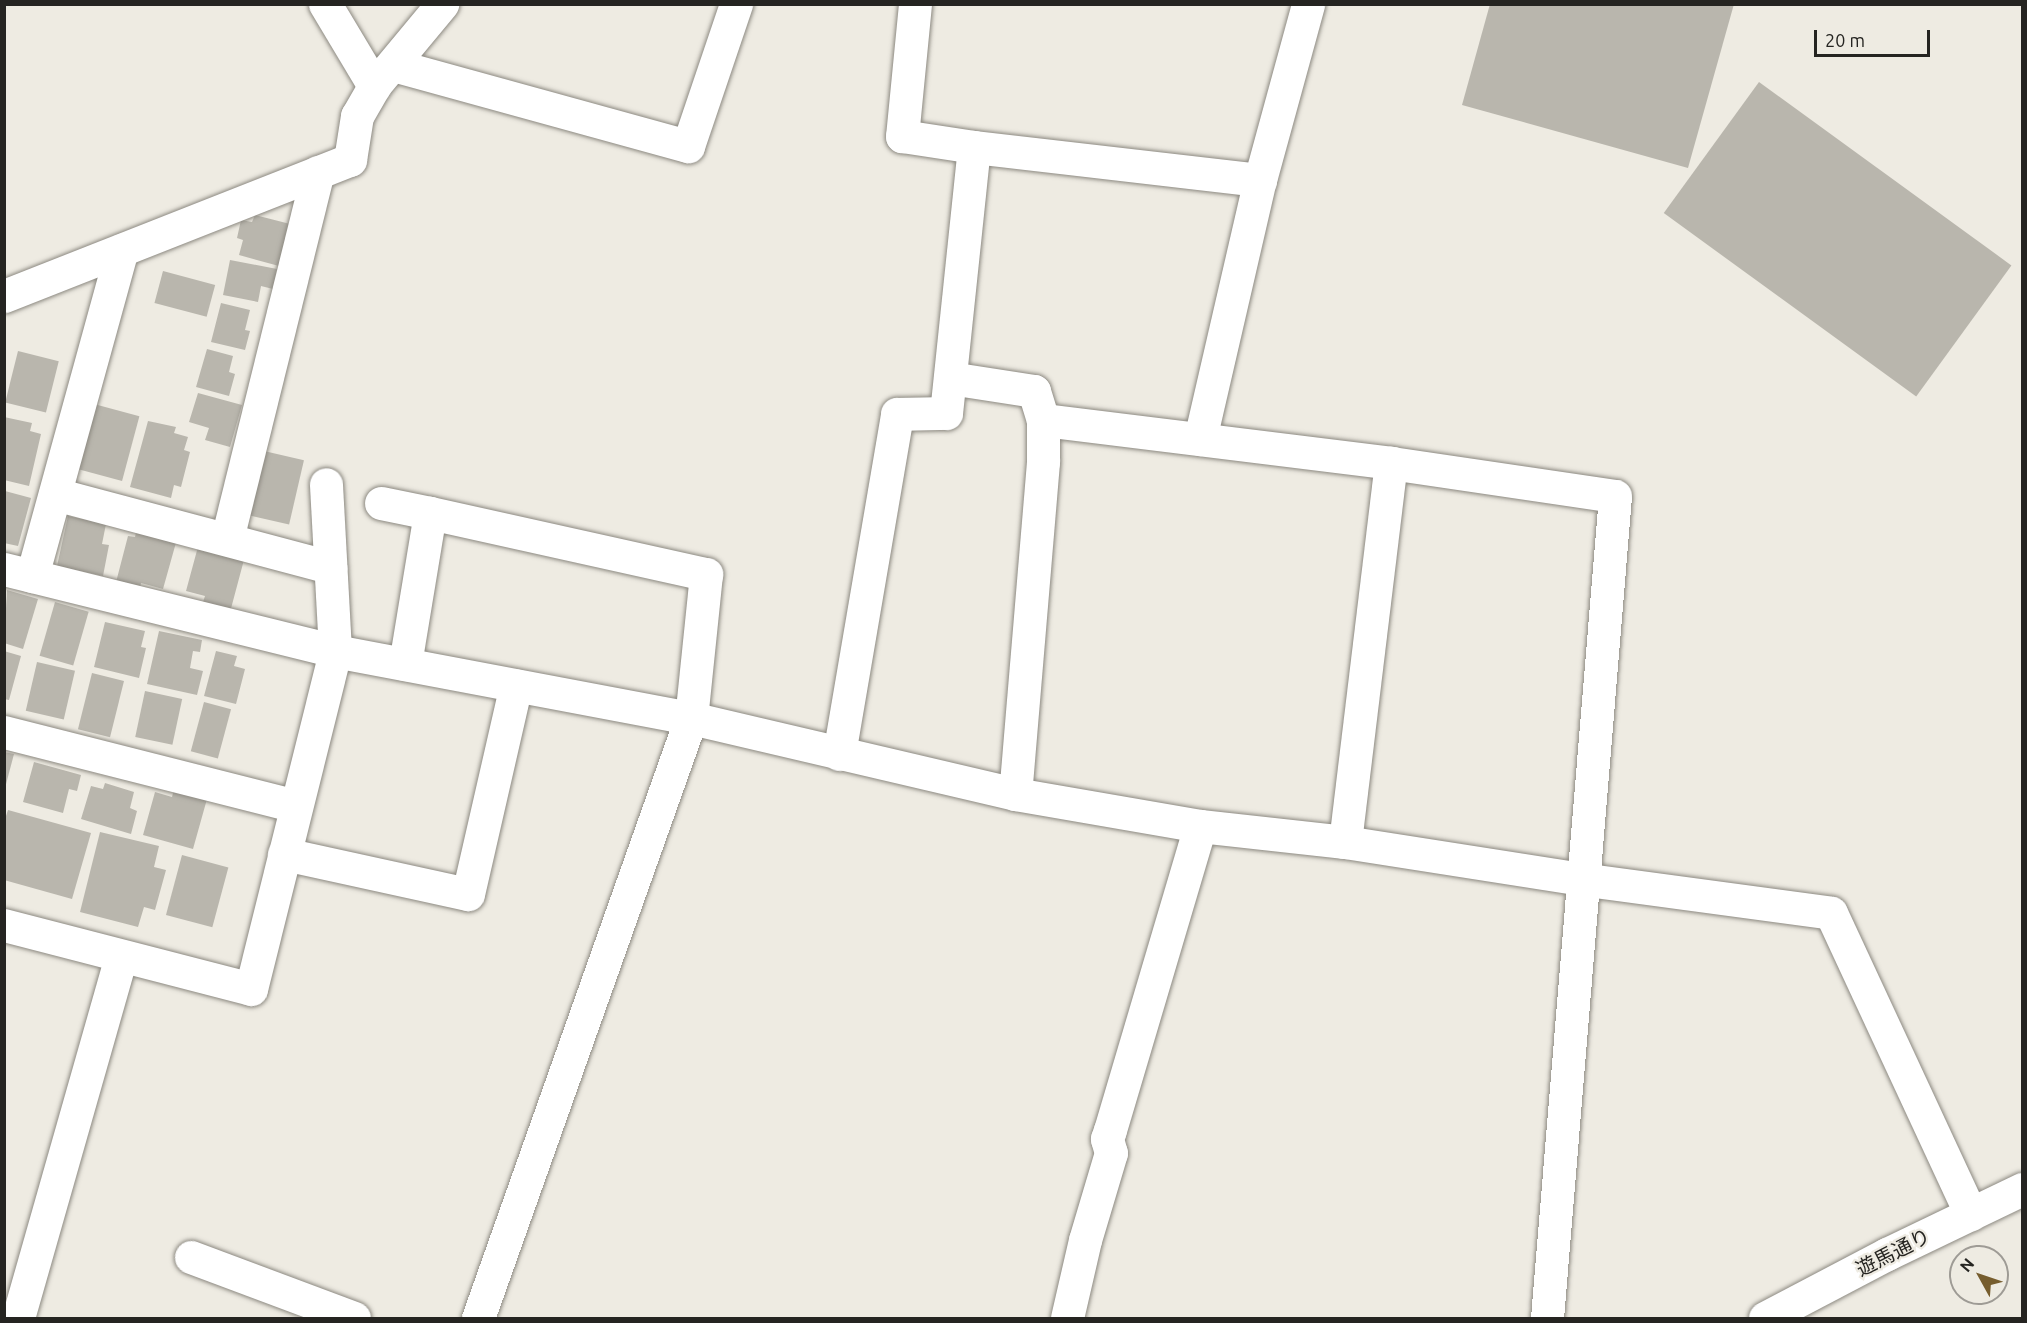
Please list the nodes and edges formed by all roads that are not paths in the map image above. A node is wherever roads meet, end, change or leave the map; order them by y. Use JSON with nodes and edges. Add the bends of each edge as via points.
{"nodes":[{"id":1,"x":325,"y":4,"type":"edge"},
{"id":2,"x":442,"y":4,"type":"edge"},
{"id":3,"x":736,"y":4,"type":"edge"},
{"id":4,"x":915,"y":4,"type":"edge"},
{"id":5,"x":1308,"y":4,"type":"edge"},
{"id":6,"x":383,"y":76,"type":"junction"},
{"id":7,"x":974,"y":147,"type":"junction"},
{"id":8,"x":318,"y":172,"type":"junction"},
{"id":9,"x":1260,"y":180,"type":"junction"},
{"id":10,"x":122,"y":250,"type":"junction"},
{"id":11,"x":4,"y":296,"type":"edge"},
{"id":12,"x":950,"y":378,"type":"junction"},
{"id":13,"x":1043,"y":420,"type":"junction"},
{"id":14,"x":1200,"y":439,"type":"junction"},
{"id":15,"x":1391,"y":463,"type":"junction"},
{"id":16,"x":326,"y":484,"type":"dead end"},
{"id":17,"x":55,"y":494,"type":"junction"},
{"id":18,"x":381,"y":503,"type":"dead end"},
{"id":19,"x":430,"y":513,"type":"junction"},
{"id":20,"x":227,"y":539,"type":"junction"},
{"id":21,"x":330,"y":567,"type":"junction"},
{"id":22,"x":18,"y":573,"type":"edge"},
{"id":23,"x":335,"y":651,"type":"junction"},
{"id":24,"x":405,"y":664,"type":"junction"},
{"id":25,"x":516,"y":685,"type":"junction"},
{"id":26,"x":691,"y":718,"type":"junction"},
{"id":27,"x":4,"y":732,"type":"edge"},
{"id":28,"x":839,"y":754,"type":"junction"},
{"id":29,"x":1015,"y":794,"type":"junction"},
{"id":30,"x":296,"y":807,"type":"junction"},
{"id":31,"x":1200,"y":826,"type":"junction"},
{"id":32,"x":1345,"y":842,"type":"junction"},
{"id":33,"x":284,"y":854,"type":"junction"},
{"id":34,"x":1581,"y":879,"type":"junction"},
{"id":35,"x":4,"y":925,"type":"edge"},
{"id":36,"x":121,"y":957,"type":"junction"},
{"id":37,"x":2022,"y":1189,"type":"edge"},
{"id":38,"x":1971,"y":1214,"type":"junction"},
{"id":39,"x":191,"y":1257,"type":"dead end"},
{"id":40,"x":18,"y":1318,"type":"edge"},
{"id":41,"x":354,"y":1318,"type":"edge"},
{"id":42,"x":478,"y":1318,"type":"edge"},
{"id":43,"x":1067,"y":1318,"type":"edge"},
{"id":44,"x":1546,"y":1318,"type":"edge"},
{"id":45,"x":1765,"y":1318,"type":"edge"}],
"edges":[{"from":1,"to":6,"type":"street"},
{"from":2,"to":6,"type":"street"},
{"from":3,"to":6,"type":"street","via":[[688,146]]},
{"from":4,"to":7,"type":"street","via":[[902,136]]},
{"from":5,"to":9,"type":"street"},
{"from":6,"to":8,"type":"street","via":[[357,116],[350,160]]},
{"from":7,"to":9,"type":"street"},
{"from":7,"to":12,"type":"street"},
{"from":8,"to":10,"type":"street"},
{"from":8,"to":20,"type":"street"},
{"from":9,"to":14,"type":"street"},
{"from":10,"to":11,"type":"street"},
{"from":10,"to":17,"type":"street"},
{"from":12,"to":13,"type":"street","via":[[1034,391]]},
{"from":12,"to":28,"type":"street","via":[[946,413],[897,414]]},
{"from":13,"to":14,"type":"street"},
{"from":13,"to":29,"type":"street","via":[[1043,462]]},
{"from":14,"to":15,"type":"street"},
{"from":15,"to":32,"type":"street"},
{"from":15,"to":34,"type":"street","via":[[1615,496]]},
{"from":16,"to":21,"type":"street"},
{"from":17,"to":20,"type":"street"},
{"from":17,"to":22,"type":"street"},
{"from":18,"to":19,"type":"street"},
{"from":19,"to":24,"type":"street"},
{"from":19,"to":26,"type":"street","via":[[706,574]]},
{"from":20,"to":21,"type":"street"},
{"from":21,"to":23,"type":"street"},
{"from":22,"to":23,"type":"street"},
{"from":23,"to":24,"type":"street"},
{"from":23,"to":30,"type":"street"},
{"from":24,"to":25,"type":"street"},
{"from":25,"to":26,"type":"street"},
{"from":25,"to":33,"type":"street","via":[[468,894]]},
{"from":26,"to":28,"type":"street"},
{"from":26,"to":42,"type":"street"},
{"from":27,"to":30,"type":"street"},
{"from":28,"to":29,"type":"street"},
{"from":29,"to":31,"type":"street"},
{"from":30,"to":33,"type":"street"},
{"from":31,"to":32,"type":"street"},
{"from":31,"to":43,"type":"street","via":[[1107,1139],[1112,1153],[1085,1240]]},
{"from":32,"to":34,"type":"street"},
{"from":33,"to":36,"type":"street","via":[[251,989]]},
{"from":34,"to":38,"type":"street","via":[[1831,913]]},
{"from":34,"to":44,"type":"street"},
{"from":35,"to":36,"type":"street"},
{"from":36,"to":40,"type":"street"},
{"from":37,"to":38,"type":"street","name":"遊馬通り"},
{"from":38,"to":45,"type":"street","name":"遊馬通り"},
{"from":39,"to":41,"type":"street"}]}
